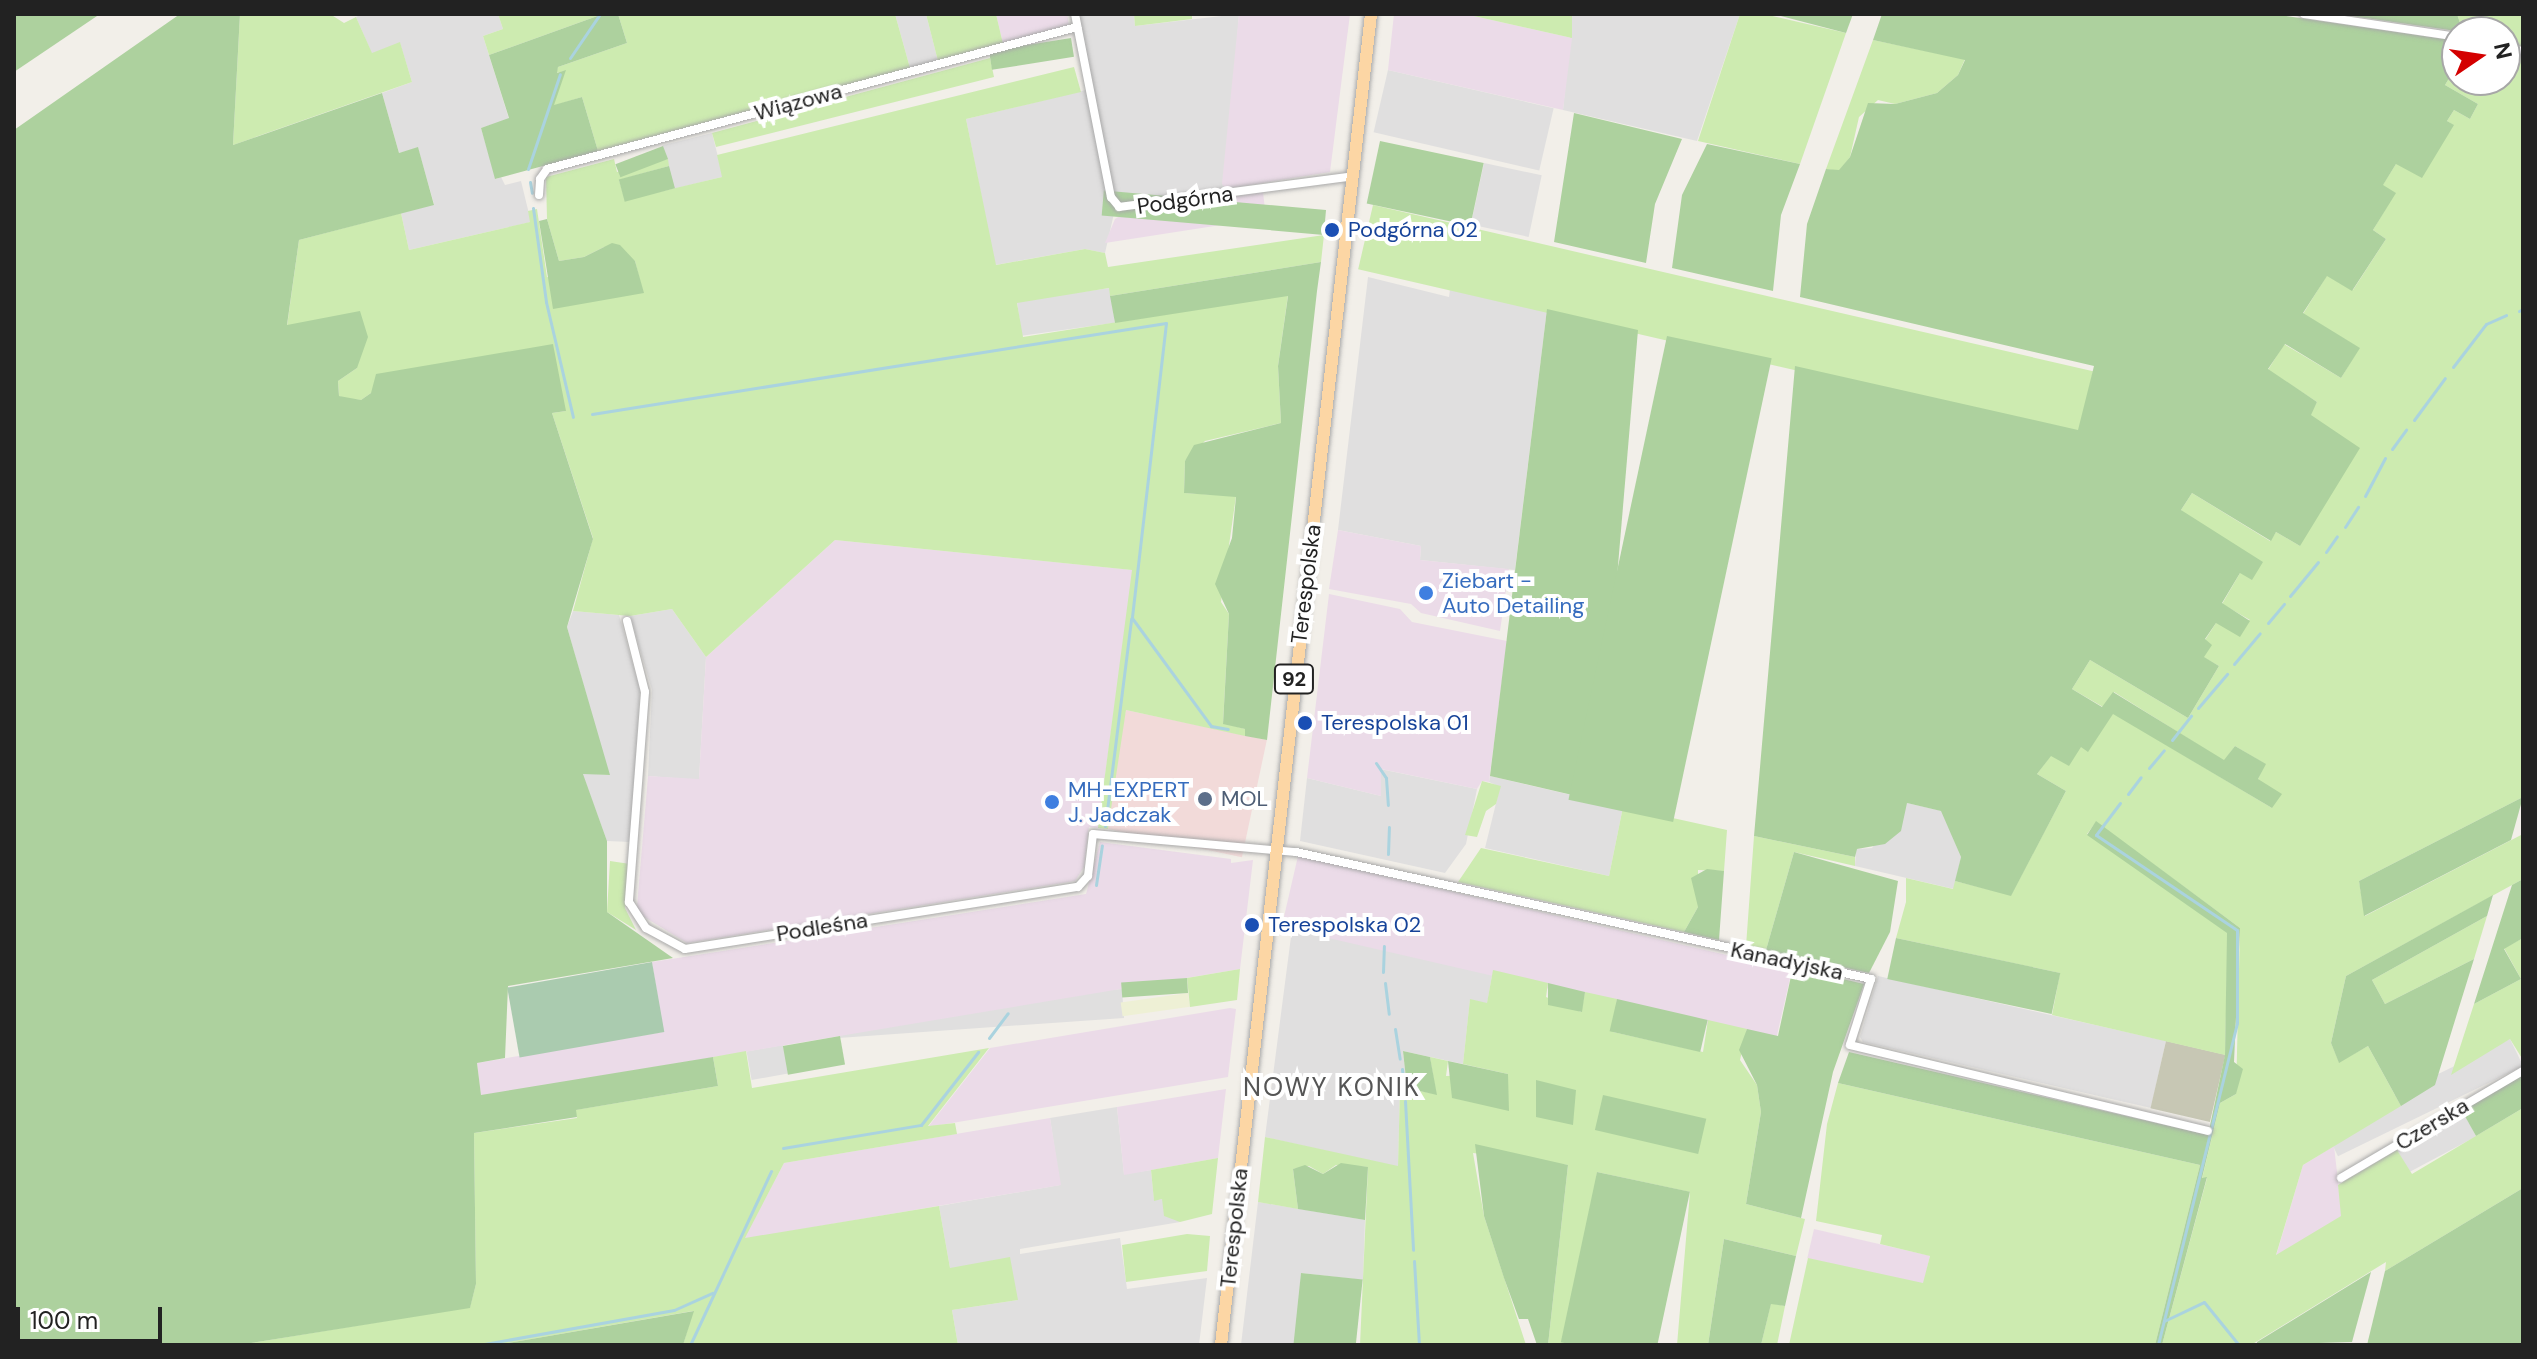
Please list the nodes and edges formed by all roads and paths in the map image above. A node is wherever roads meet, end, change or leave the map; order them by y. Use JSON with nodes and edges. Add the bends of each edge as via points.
{"nodes":[{"id":1,"x":1075,"y":14,"type":"edge"},
{"id":2,"x":1371,"y":14,"type":"edge"},
{"id":3,"x":2304,"y":14,"type":"edge"},
{"id":4,"x":1077,"y":27,"type":"junction"},
{"id":5,"x":2441,"y":35,"type":"edge"},
{"id":6,"x":1353,"y":176,"type":"junction"},
{"id":7,"x":539,"y":195,"type":"dead end"},
{"id":8,"x":627,"y":621,"type":"dead end"},
{"id":9,"x":1275,"y":851,"type":"junction"},
{"id":10,"x":2523,"y":1071,"type":"edge"},
{"id":11,"x":2208,"y":1131,"type":"dead end"},
{"id":12,"x":2341,"y":1178,"type":"dead end"},
{"id":13,"x":1221,"y":1345,"type":"edge"}],
"edges":[{"from":1,"to":4,"type":"street","name":"Podgórna"},
{"from":2,"to":6,"type":"main road","name":"Terespolska","number":"92"},
{"from":3,"to":5,"type":"street"},
{"from":4,"to":6,"type":"street","name":"Podgórna","via":[[1111,197],[1119,207]]},
{"from":4,"to":7,"type":"street","name":"Wiązowa","via":[[547,169]]},
{"from":6,"to":9,"type":"main road","name":"Terespolska","number":"92"},
{"from":8,"to":9,"type":"street","name":"Podleśna","via":[[645,692],[629,902],[646,928],[685,949],[1078,887],[1088,876],[1093,834]]},
{"from":9,"to":11,"type":"street","name":"Kanadyjska","via":[[1366,865],[1871,979],[1850,1045]]},
{"from":9,"to":13,"type":"main road","name":"Terespolska","number":"92"},
{"from":10,"to":12,"type":"street","name":"Czerska"}]}
